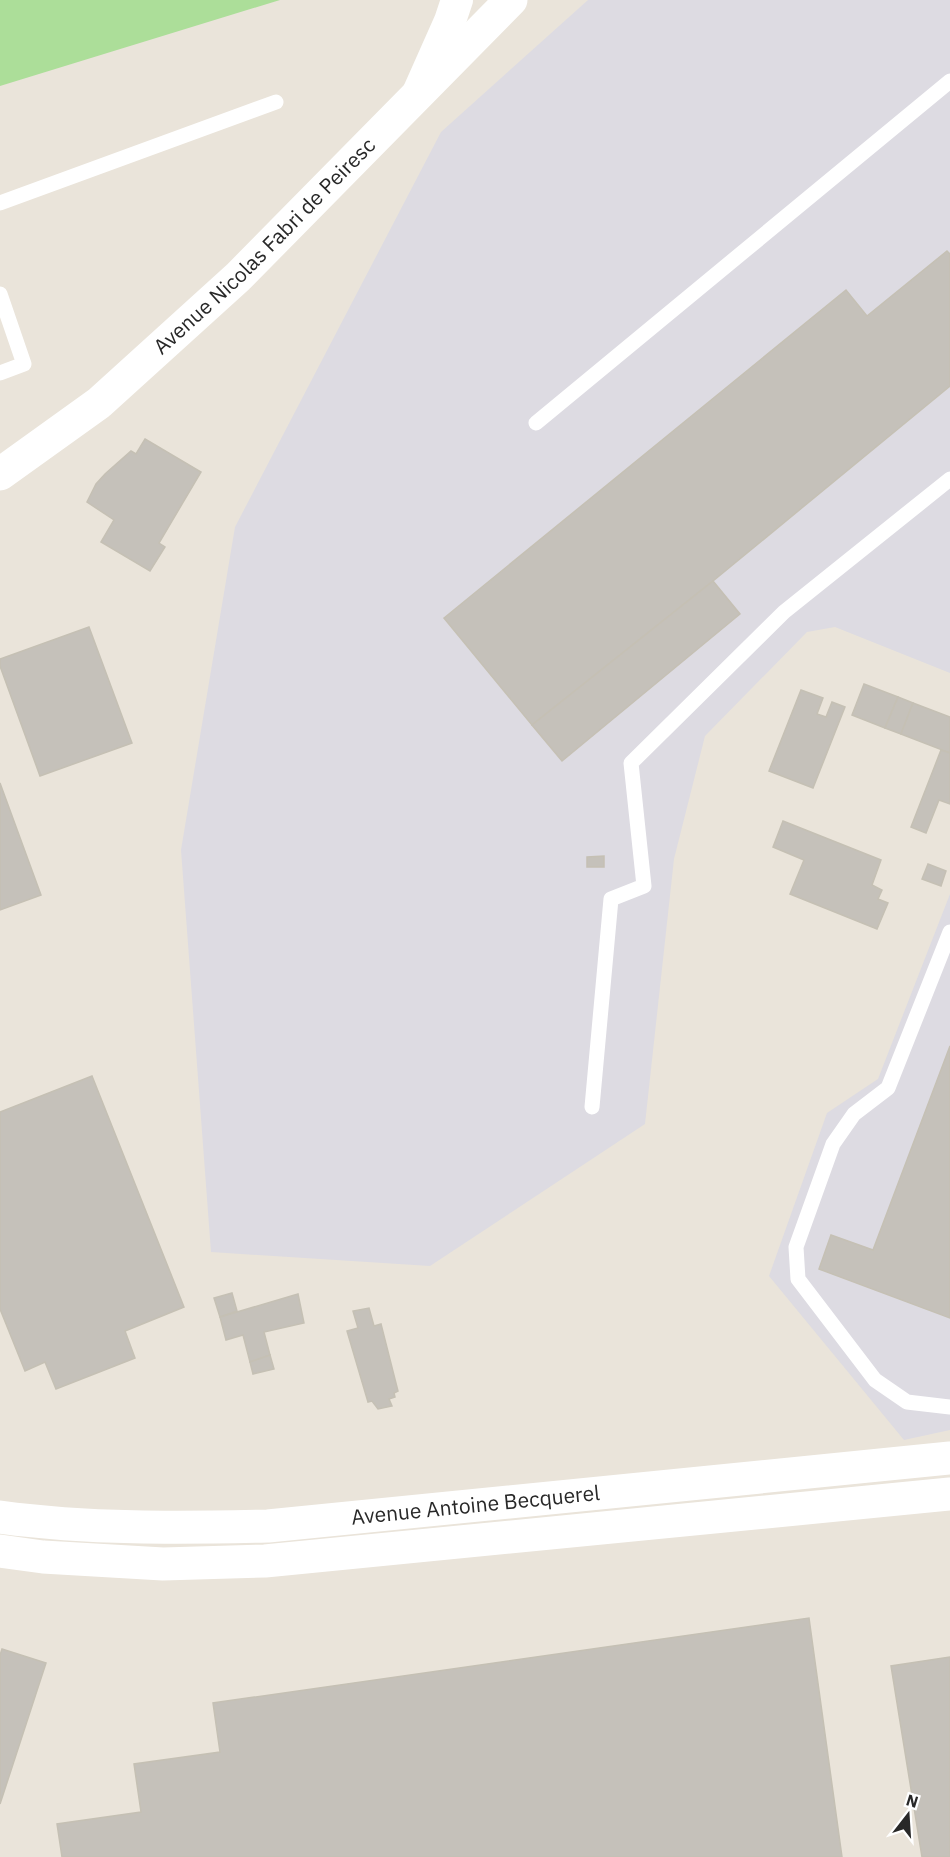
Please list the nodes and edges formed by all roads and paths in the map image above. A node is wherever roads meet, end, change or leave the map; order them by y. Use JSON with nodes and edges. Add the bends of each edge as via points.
{"nodes":[{"id":1,"x":457,"y":0,"type":"edge"},
{"id":2,"x":511,"y":0,"type":"edge"},
{"id":3,"x":950,"y":81,"type":"edge"},
{"id":4,"x":416,"y":97,"type":"junction"},
{"id":5,"x":276,"y":102,"type":"dead end"},
{"id":6,"x":0,"y":203,"type":"edge"},
{"id":7,"x":0,"y":294,"type":"edge"},
{"id":8,"x":0,"y":373,"type":"edge"},
{"id":9,"x":536,"y":423,"type":"dead end"},
{"id":10,"x":0,"y":474,"type":"edge"},
{"id":11,"x":950,"y":479,"type":"edge"},
{"id":12,"x":950,"y":932,"type":"edge"},
{"id":13,"x":592,"y":1107,"type":"dead end"},
{"id":14,"x":950,"y":1407,"type":"edge"},
{"id":15,"x":950,"y":1443,"type":"edge"},
{"id":16,"x":950,"y":1458,"type":"edge"},
{"id":17,"x":782,"y":1473,"type":"junction"},
{"id":18,"x":950,"y":1494,"type":"edge"},
{"id":19,"x":0,"y":1517,"type":"edge"},
{"id":20,"x":0,"y":1551,"type":"edge"}],
"edges":[{"from":1,"to":4,"type":"street"},
{"from":2,"to":4,"type":"main road","name":"Avenue Nicolas Fabri de Peiresc"},
{"from":3,"to":9,"type":"lane"},
{"from":4,"to":10,"type":"main road","name":"Avenue Nicolas Fabri de Peiresc","via":[[230,285],[99,403]]},
{"from":5,"to":6,"type":"lane"},
{"from":7,"to":8,"type":"lane","via":[[24,364]]},
{"from":11,"to":13,"type":"lane","via":[[784,612],[631,763],[644,886],[611,899]]},
{"from":12,"to":14,"type":"lane","via":[[888,1088],[854,1114],[833,1144],[796,1247],[798,1279],[875,1380],[907,1402]]},
{"from":15,"to":17,"type":"lane"},
{"from":16,"to":17,"type":"main road","name":"Avenue Antoine Becquerel"},
{"from":17,"to":19,"type":"main road","name":"Avenue Antoine Becquerel","via":[[268,1526],[103,1527]]},
{"from":18,"to":20,"type":"main road","name":"Avenue Antoine Becquerel","via":[[265,1561],[163,1564]]}]}
